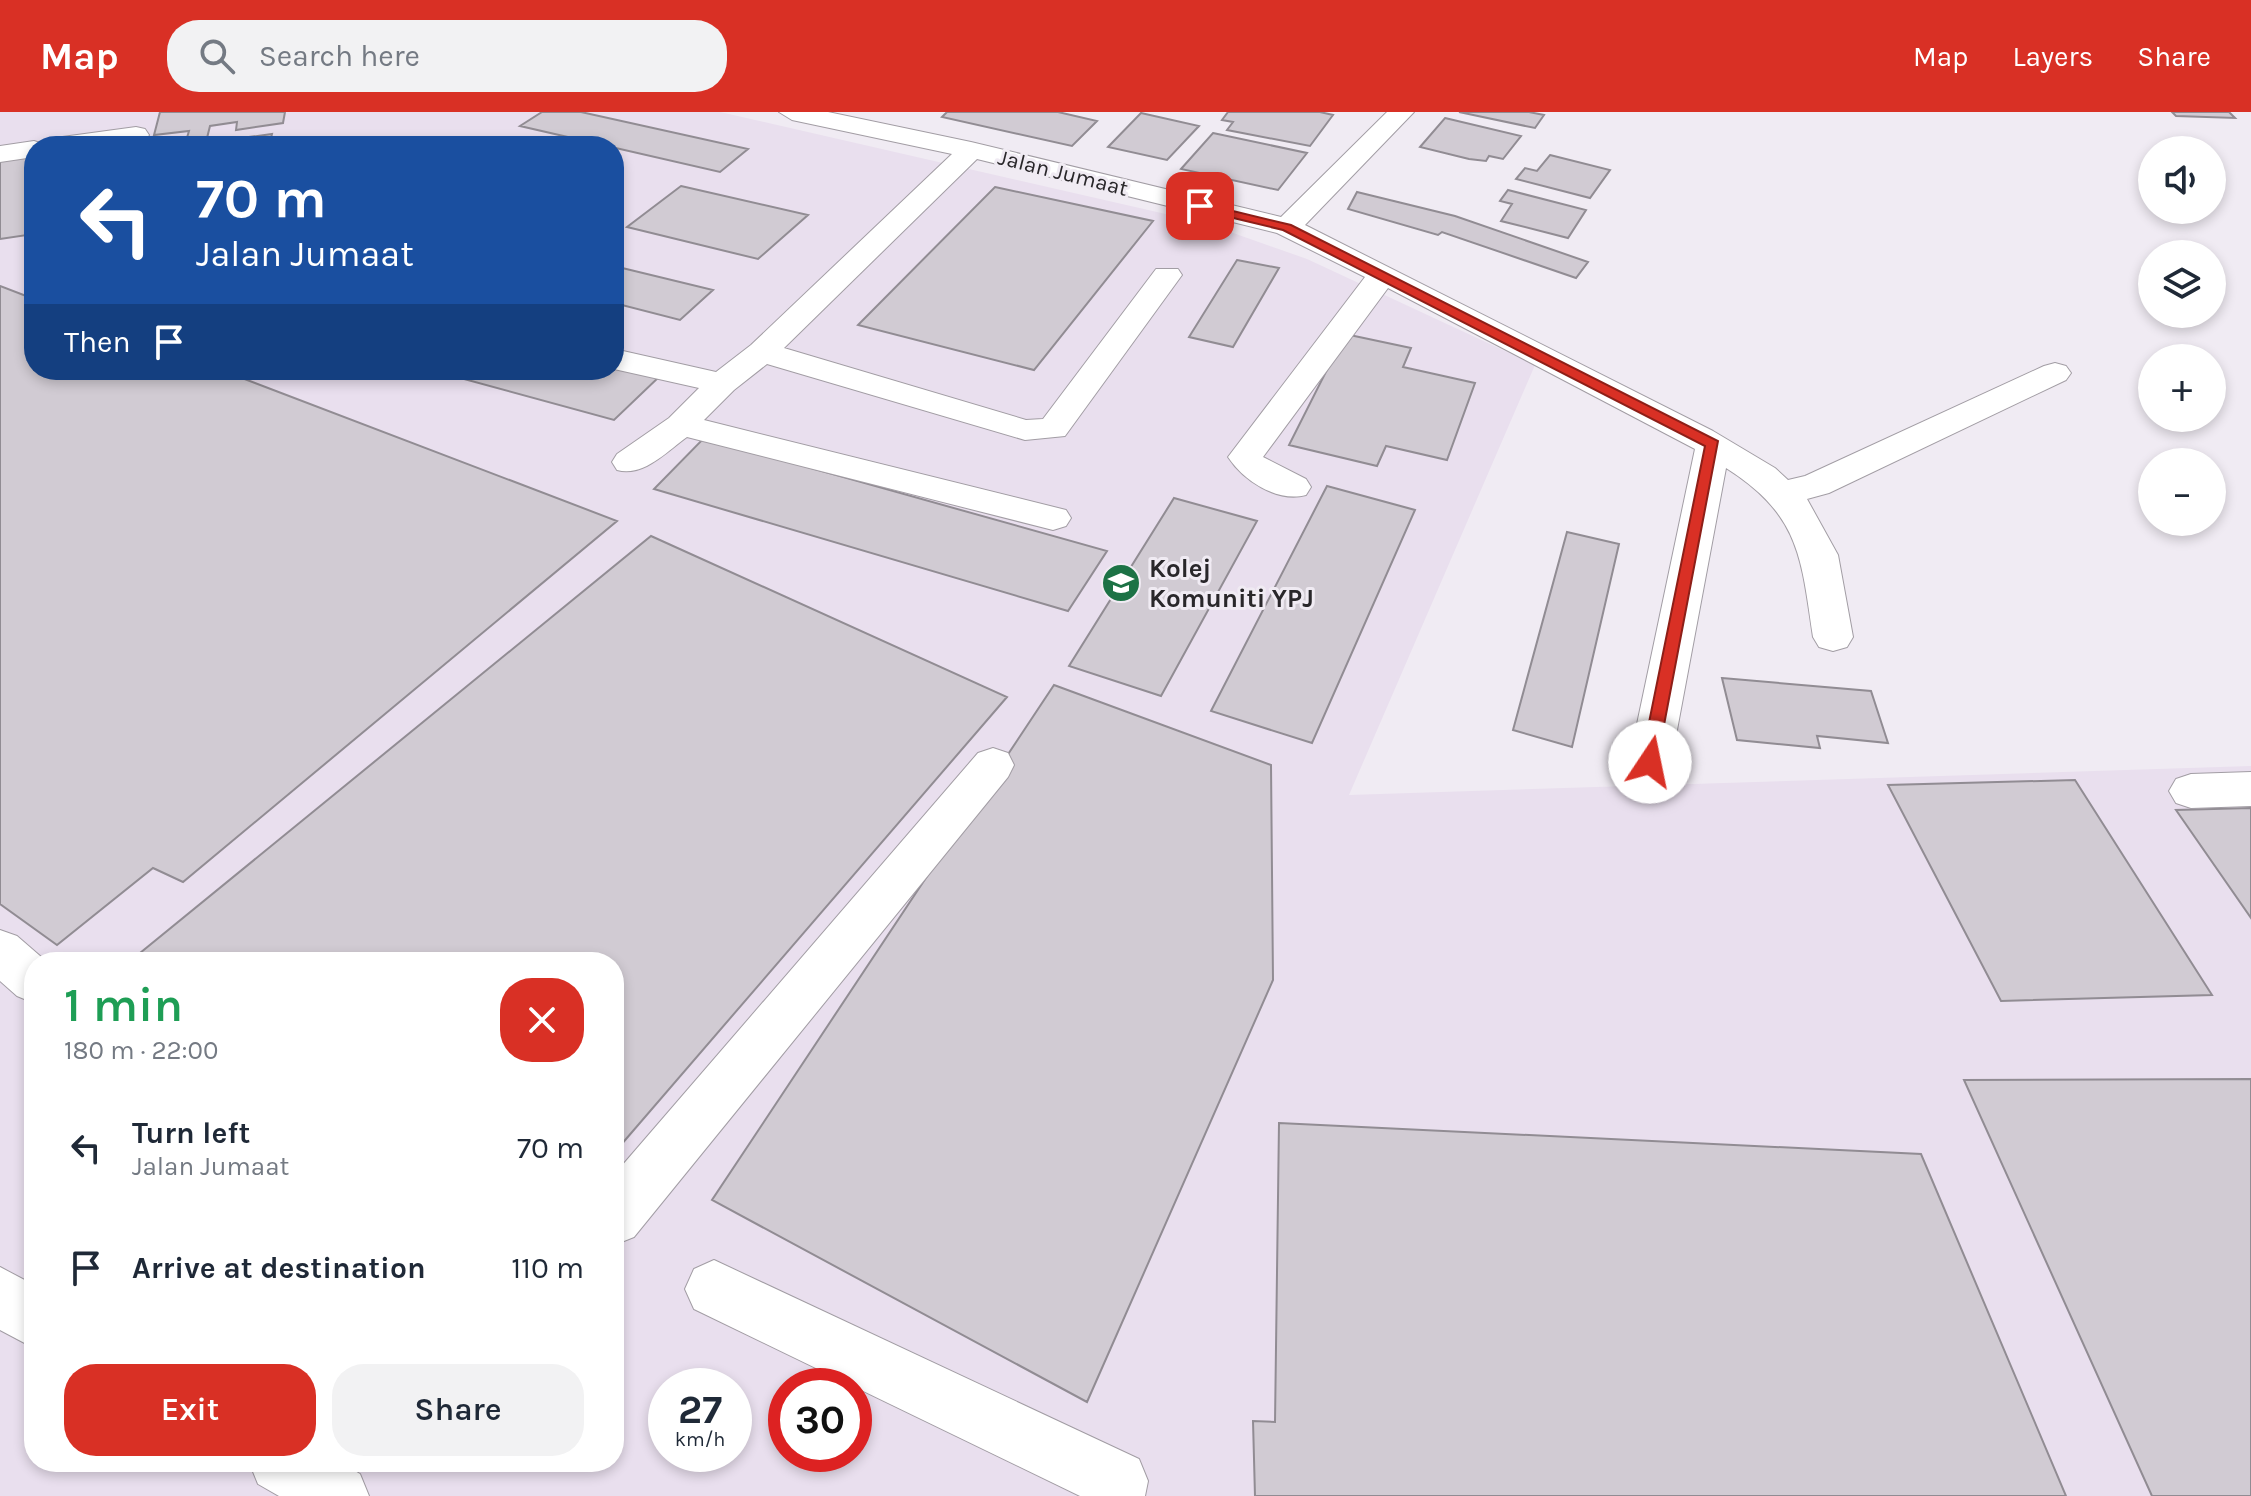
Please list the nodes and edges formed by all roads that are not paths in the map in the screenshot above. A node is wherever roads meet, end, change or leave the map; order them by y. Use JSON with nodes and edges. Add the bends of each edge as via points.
{"nodes":[{"id":1,"x":792,"y":112,"type":"edge"},
{"id":2,"x":1401,"y":112,"type":"edge"},
{"id":3,"x":879,"y":120,"type":"edge"},
{"id":4,"x":136,"y":135,"type":"dead end"},
{"id":5,"x":129,"y":136,"type":"edge"},
{"id":6,"x":24,"y":150,"type":"edge"},
{"id":7,"x":971,"y":150,"type":"junction"},
{"id":8,"x":0,"y":154,"type":"edge"},
{"id":9,"x":1287,"y":227,"type":"junction"},
{"id":10,"x":1383,"y":274,"type":"junction"},
{"id":11,"x":1167,"y":275,"type":"dead end"},
{"id":12,"x":762,"y":352,"type":"junction"},
{"id":13,"x":624,"y":361,"type":"edge"},
{"id":14,"x":2055,"y":373,"type":"dead end"},
{"id":15,"x":722,"y":383,"type":"junction"},
{"id":16,"x":681,"y":425,"type":"junction"},
{"id":17,"x":1713,"y":445,"type":"junction"},
{"id":18,"x":629,"y":462,"type":"dead end"},
{"id":19,"x":1293,"y":487,"type":"dead end"},
{"id":20,"x":1783,"y":493,"type":"junction"},
{"id":21,"x":1053,"y":518,"type":"dead end"},
{"id":22,"x":1833,"y":637,"type":"dead end"},
{"id":23,"x":1650,"y":762,"type":"dead end"},
{"id":24,"x":993,"y":765,"type":"dead end"},
{"id":25,"x":2251,"y":789,"type":"edge"},
{"id":26,"x":2191,"y":791,"type":"dead end"},
{"id":27,"x":0,"y":951,"type":"edge"},
{"id":28,"x":24,"y":972,"type":"edge"},
{"id":29,"x":624,"y":1205,"type":"edge"},
{"id":30,"x":714,"y":1289,"type":"dead end"},
{"id":31,"x":297,"y":1472,"type":"edge"},
{"id":32,"x":338,"y":1496,"type":"edge"},
{"id":33,"x":1114,"y":1496,"type":"edge"}],
"edges":[{"from":1,"to":3,"type":"street","name":"Jalan Jumaat"},
{"from":2,"to":9,"type":"street"},
{"from":3,"to":7,"type":"street","name":"Jalan Jumaat"},
{"from":4,"to":5,"type":"street"},
{"from":6,"to":8,"type":"street"},
{"from":7,"to":9,"type":"street","name":"Jalan Jumaat"},
{"from":7,"to":12,"type":"street"},
{"from":9,"to":10,"type":"street","name":"Jalan Jumaat"},
{"from":10,"to":17,"type":"street","name":"Jalan Jumaat"},
{"from":10,"to":19,"type":"street","via":[[1245,457],[1251,466]]},
{"from":11,"to":12,"type":"street","via":[[1053,429],[1025,430]]},
{"from":12,"to":15,"type":"street"},
{"from":13,"to":15,"type":"street"},
{"from":14,"to":20,"type":"street","via":[[1816,485]]},
{"from":15,"to":16,"type":"street"},
{"from":16,"to":18,"type":"street"},
{"from":16,"to":21,"type":"street"},
{"from":17,"to":20,"type":"street","name":"Jalan Jumaat"},
{"from":17,"to":23,"type":"street"},
{"from":20,"to":22,"type":"street","name":"Jalan Jumaat","via":[[1799,512],[1819,555]]},
{"from":24,"to":29,"type":"street"},
{"from":25,"to":26,"type":"street"},
{"from":27,"to":28,"type":"street"},
{"from":30,"to":33,"type":"street","via":[[1117,1481]]},
{"from":31,"to":32,"type":"street"}]}
